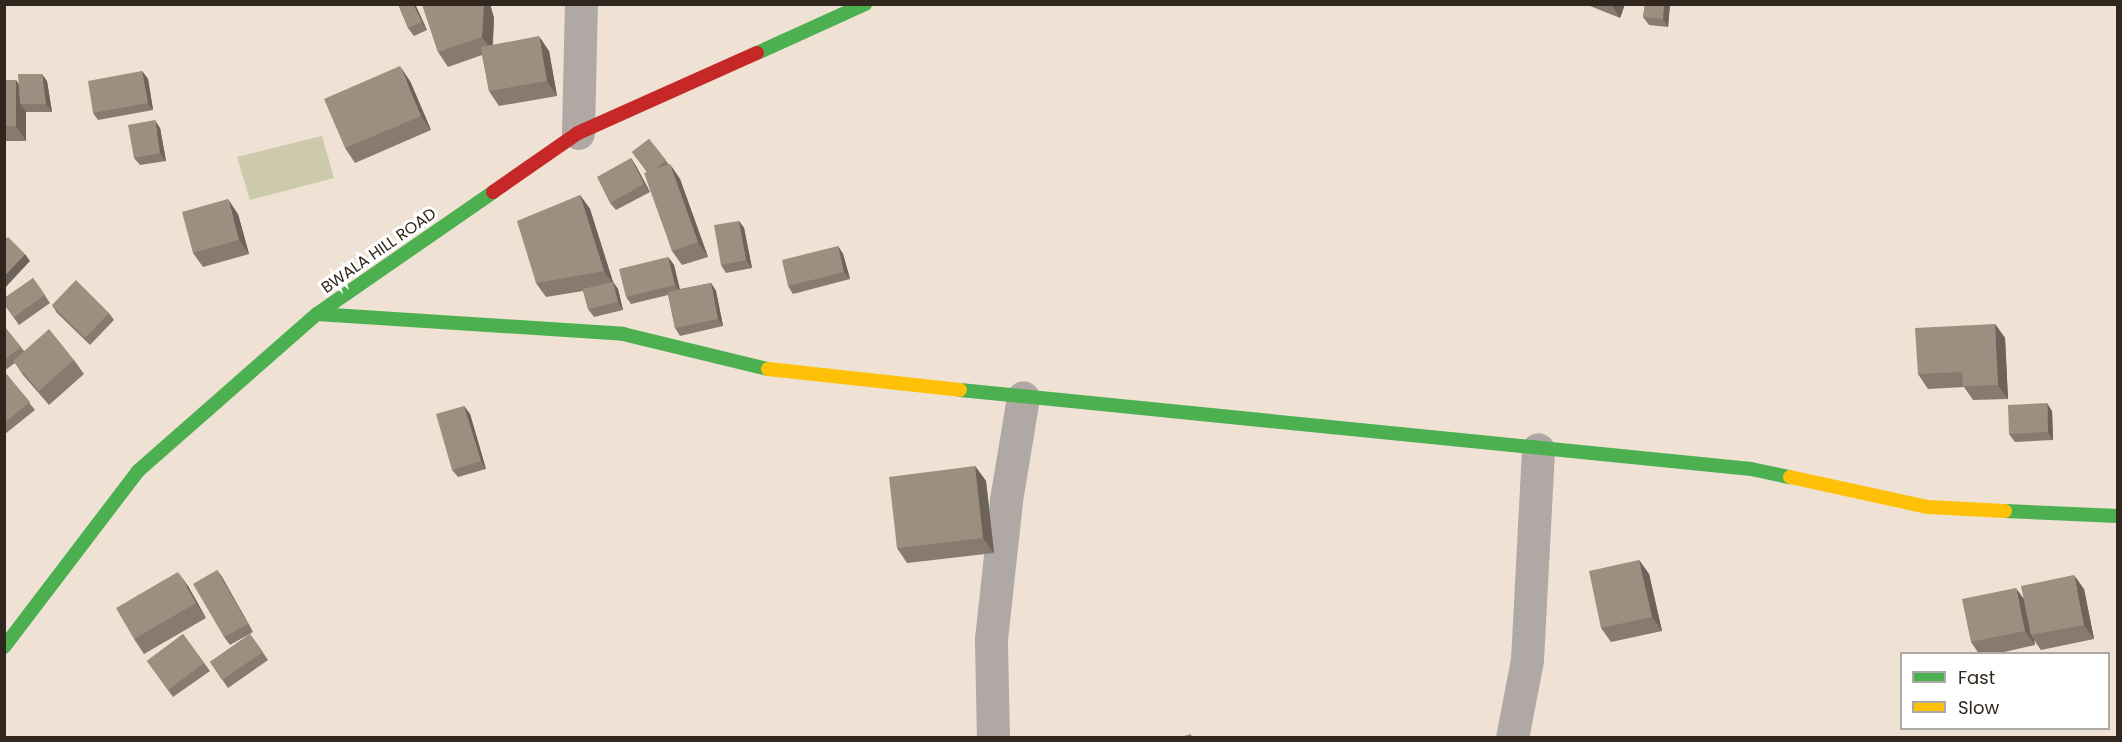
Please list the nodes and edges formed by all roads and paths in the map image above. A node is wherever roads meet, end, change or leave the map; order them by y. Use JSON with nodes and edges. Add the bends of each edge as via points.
{"nodes":[{"id":1,"x":581,"y":4,"type":"edge"},
{"id":2,"x":865,"y":4,"type":"edge"},
{"id":3,"x":578,"y":133,"type":"junction"},
{"id":4,"x":317,"y":314,"type":"junction"},
{"id":5,"x":1023,"y":397,"type":"junction"},
{"id":6,"x":1538,"y":449,"type":"junction"},
{"id":7,"x":2118,"y":516,"type":"edge"},
{"id":8,"x":4,"y":647,"type":"edge"},
{"id":9,"x":993,"y":738,"type":"edge"},
{"id":10,"x":1512,"y":738,"type":"edge"}],
"edges":[{"from":1,"to":3,"type":"street"},
{"from":2,"to":3,"type":"street","name":"BWALA HILL ROAD"},
{"from":3,"to":4,"type":"street","name":"BWALA HILL ROAD"},
{"from":4,"to":5,"type":"street","via":[[623,334],[766,369]]},
{"from":4,"to":8,"type":"street","name":"BWALA HILL ROAD","via":[[138,471]]},
{"from":5,"to":6,"type":"street"},
{"from":5,"to":9,"type":"street","via":[[1005,500],[991,639]]},
{"from":6,"to":7,"type":"street","via":[[1751,469],[1928,507]]},
{"from":6,"to":10,"type":"street","via":[[1527,660]]}]}
